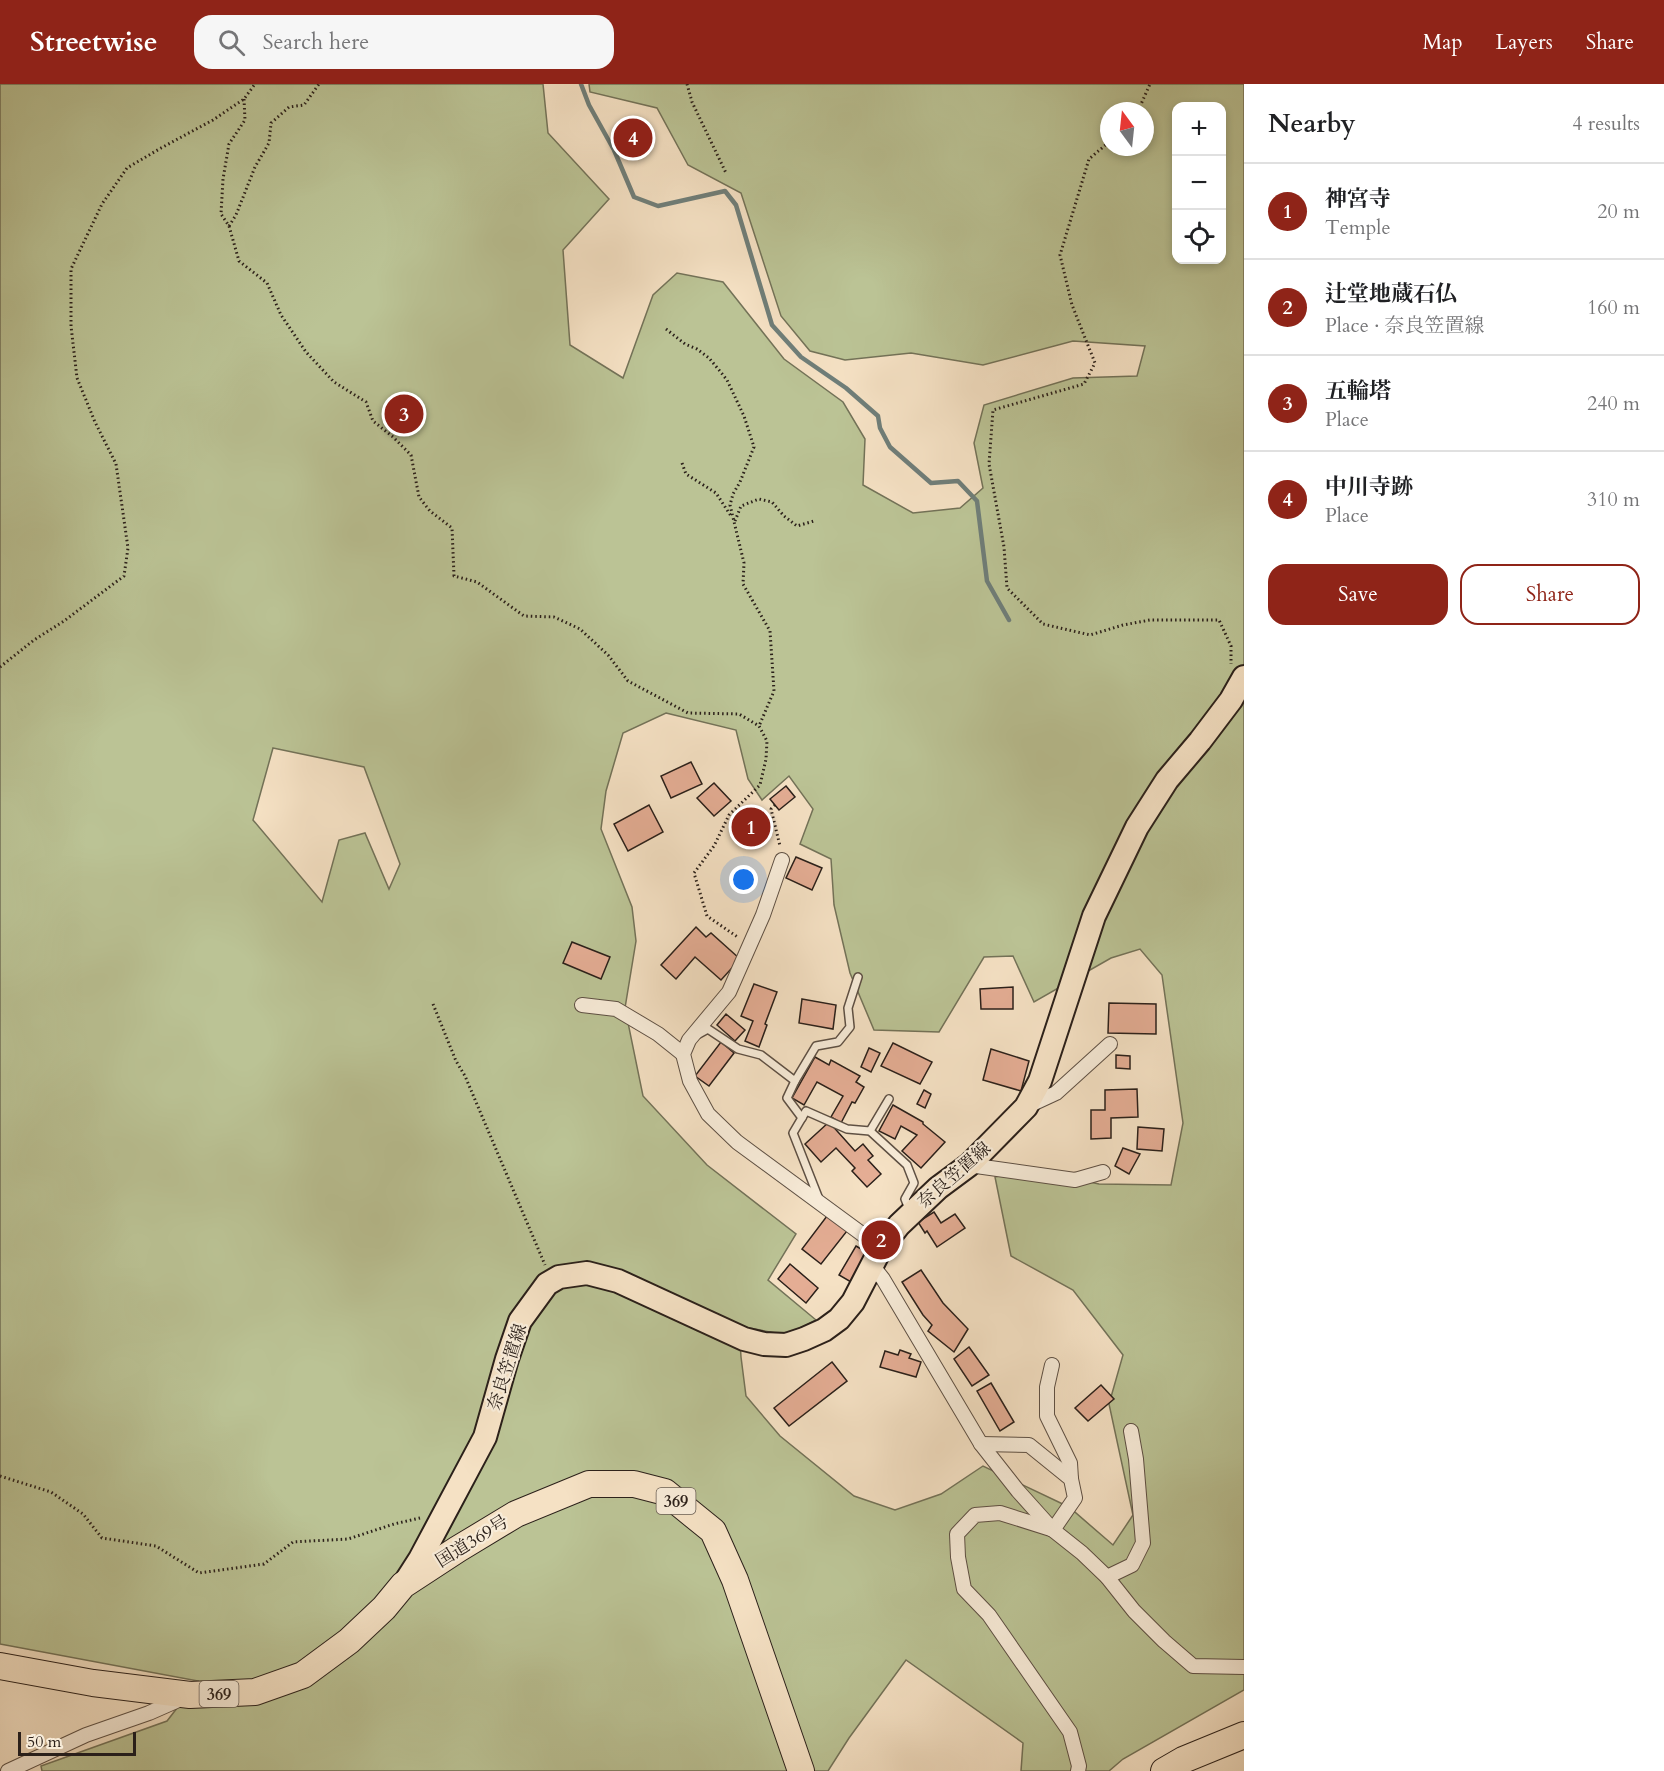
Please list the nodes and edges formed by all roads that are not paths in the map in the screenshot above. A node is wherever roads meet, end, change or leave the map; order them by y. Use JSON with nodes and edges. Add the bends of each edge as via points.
{"nodes":[{"id":1,"x":1238,"y":672,"type":"edge"},
{"id":2,"x":782,"y":860,"type":"road end"},
{"id":3,"x":858,"y":977,"type":"dead end"},
{"id":4,"x":582,"y":1005,"type":"dead end"},
{"id":5,"x":689,"y":1040,"type":"junction"},
{"id":6,"x":1110,"y":1044,"type":"dead end"},
{"id":7,"x":683,"y":1054,"type":"junction"},
{"id":8,"x":795,"y":1081,"type":"junction"},
{"id":9,"x":889,"y":1100,"type":"dead end"},
{"id":10,"x":1026,"y":1107,"type":"junction"},
{"id":11,"x":802,"y":1118,"type":"junction"},
{"id":12,"x":870,"y":1131,"type":"junction"},
{"id":13,"x":969,"y":1165,"type":"junction"},
{"id":14,"x":1103,"y":1172,"type":"dead end"},
{"id":15,"x":821,"y":1204,"type":"junction"},
{"id":16,"x":911,"y":1213,"type":"junction"},
{"id":17,"x":876,"y":1256,"type":"junction"},
{"id":18,"x":1052,"y":1365,"type":"dead end"},
{"id":19,"x":1131,"y":1431,"type":"dead end"},
{"id":20,"x":981,"y":1444,"type":"junction"},
{"id":21,"x":1071,"y":1479,"type":"junction"},
{"id":22,"x":1053,"y":1530,"type":"junction"},
{"id":23,"x":1107,"y":1577,"type":"junction"},
{"id":24,"x":403,"y":1585,"type":"junction"},
{"id":25,"x":0,"y":1666,"type":"edge"},
{"id":26,"x":1244,"y":1667,"type":"edge"},
{"id":27,"x":190,"y":1695,"type":"junction"},
{"id":28,"x":1244,"y":1735,"type":"edge"},
{"id":29,"x":8,"y":1771,"type":"edge"},
{"id":30,"x":801,"y":1771,"type":"edge"},
{"id":31,"x":1078,"y":1771,"type":"edge"},
{"id":32,"x":1164,"y":1771,"type":"edge"}],
"edges":[{"from":1,"to":10,"type":"main road","name":"奈良笠置線","via":[[1225,708],[1167,780],[1137,827],[1094,916],[1040,1081]]},
{"from":2,"to":5,"type":"street","via":[[729,992]]},
{"from":3,"to":8,"type":"lane","via":[[848,1008],[850,1027],[838,1042],[816,1046]]},
{"from":4,"to":7,"type":"street","via":[[616,1009]]},
{"from":5,"to":7,"type":"street"},
{"from":5,"to":8,"type":"lane","via":[[708,1029],[738,1049],[761,1055]]},
{"from":6,"to":10,"type":"street","via":[[1056,1094]]},
{"from":7,"to":15,"type":"street","via":[[690,1081],[708,1114],[737,1142]]},
{"from":8,"to":11,"type":"lane","via":[[787,1098]]},
{"from":9,"to":12,"type":"lane"},
{"from":10,"to":13,"type":"main road","name":"奈良笠置線"},
{"from":11,"to":12,"type":"lane","via":[[806,1111],[847,1129]]},
{"from":11,"to":15,"type":"lane","via":[[793,1134]]},
{"from":12,"to":16,"type":"lane","via":[[907,1165],[914,1183],[906,1199]]},
{"from":13,"to":14,"type":"street","via":[[1075,1180]]},
{"from":13,"to":16,"type":"main road","name":"奈良笠置線"},
{"from":15,"to":17,"type":"street"},
{"from":16,"to":17,"type":"main road","name":"奈良笠置線"},
{"from":17,"to":20,"type":"street","via":[[883,1279]]},
{"from":17,"to":24,"type":"main road","name":"奈良笠置線","via":[[853,1302],[839,1319],[824,1330],[786,1345],[744,1339],[618,1281],[587,1273],[559,1277],[548,1284],[520,1321],[485,1437]]},
{"from":18,"to":21,"type":"street","via":[[1047,1416],[1070,1463]]},
{"from":19,"to":23,"type":"street","via":[[1143,1544],[1132,1565]]},
{"from":20,"to":21,"type":"street","via":[[1029,1445]]},
{"from":20,"to":22,"type":"street"},
{"from":21,"to":22,"type":"street","via":[[1075,1498]]},
{"from":22,"to":23,"type":"street"},
{"from":22,"to":31,"type":"street","via":[[1000,1513],[975,1515],[957,1534],[958,1557],[964,1589],[989,1615],[1070,1732]]},
{"from":23,"to":26,"type":"street","via":[[1134,1611],[1193,1666]]},
{"from":24,"to":27,"type":"highway","name":"国道369号","number":"369","via":[[350,1641],[303,1675],[255,1692]]},
{"from":24,"to":30,"type":"highway","name":"国道369号","number":"369","via":[[516,1514],[588,1484],[633,1484],[665,1492],[712,1531],[735,1580]]},
{"from":25,"to":27,"type":"highway","name":"国道369号","number":"369","via":[[43,1677]]},
{"from":27,"to":29,"type":"street","via":[[87,1734]]},
{"from":28,"to":32,"type":"highway"}]}
